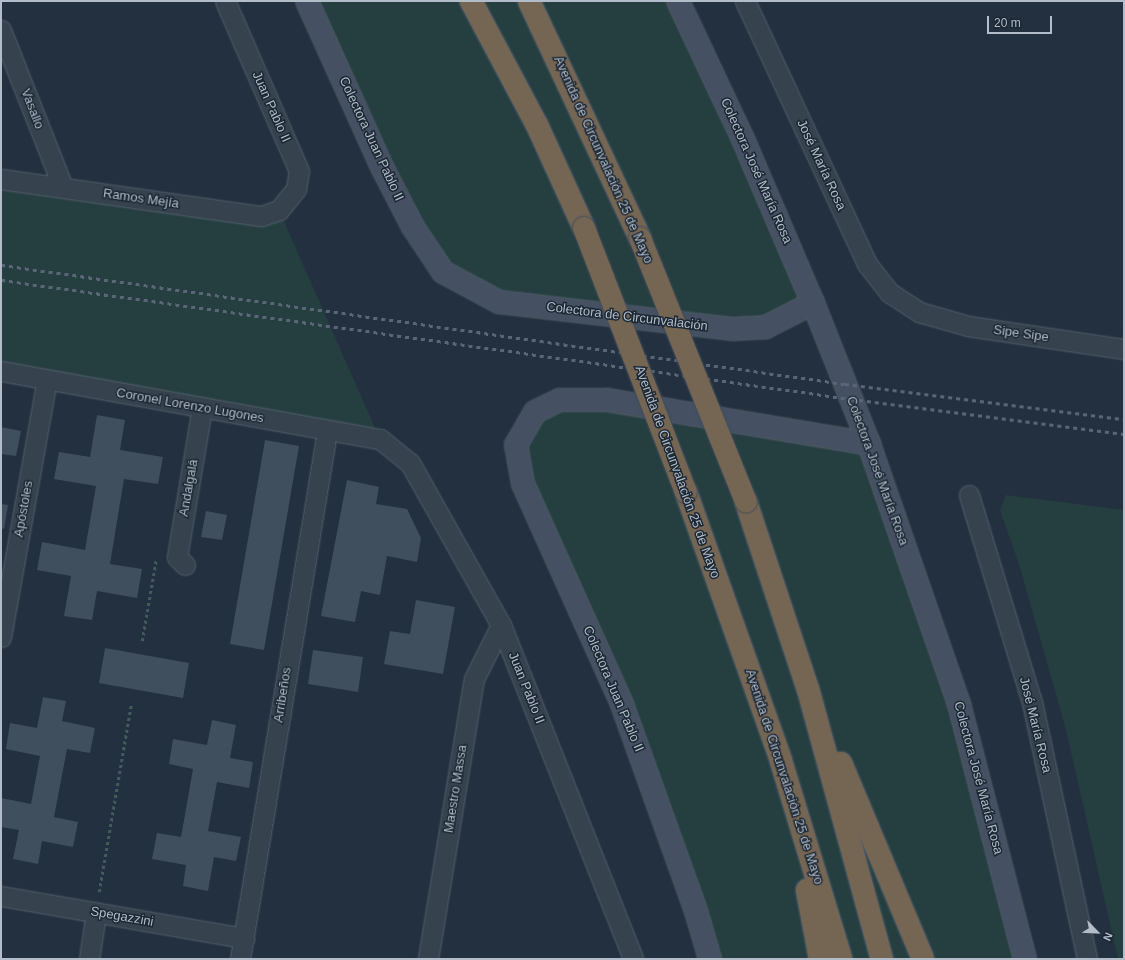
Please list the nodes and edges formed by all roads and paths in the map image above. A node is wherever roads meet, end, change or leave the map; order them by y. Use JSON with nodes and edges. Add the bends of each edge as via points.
{"nodes":[{"id":1,"x":225,"y":1,"type":"edge"},
{"id":2,"x":307,"y":1,"type":"edge"},
{"id":3,"x":472,"y":1,"type":"edge"},
{"id":4,"x":529,"y":1,"type":"edge"},
{"id":5,"x":678,"y":1,"type":"edge"},
{"id":6,"x":745,"y":1,"type":"edge"},
{"id":7,"x":1,"y":30,"type":"edge"},
{"id":8,"x":1,"y":179,"type":"edge"},
{"id":9,"x":63,"y":187,"type":"junction"},
{"id":10,"x":279,"y":210,"type":"joint"},
{"id":11,"x":443,"y":272,"type":"joint"},
{"id":12,"x":813,"y":303,"type":"junction"},
{"id":13,"x":919,"y":312,"type":"joint"},
{"id":14,"x":1124,"y":349,"type":"edge"},
{"id":15,"x":1,"y":371,"type":"edge"},
{"id":16,"x":47,"y":380,"type":"junction"},
{"id":17,"x":202,"y":408,"type":"junction"},
{"id":18,"x":326,"y":431,"type":"junction"},
{"id":19,"x":380,"y":439,"type":"joint"},
{"id":20,"x":869,"y":444,"type":"junction"},
{"id":21,"x":969,"y":495,"type":"dead end"},
{"id":22,"x":185,"y":565,"type":"dead end"},
{"id":23,"x":501,"y":625,"type":"junction"},
{"id":24,"x":1,"y":638,"type":"edge"},
{"id":25,"x":808,"y":689,"type":"junction"},
{"id":26,"x":131,"y":704,"type":"dead end"},
{"id":27,"x":781,"y":761,"type":"junction"},
{"id":28,"x":1,"y":896,"type":"edge"},
{"id":29,"x":96,"y":913,"type":"junction"},
{"id":30,"x":244,"y":938,"type":"junction"},
{"id":31,"x":89,"y":959,"type":"edge"},
{"id":32,"x":240,"y":959,"type":"edge"},
{"id":33,"x":428,"y":959,"type":"edge"},
{"id":34,"x":634,"y":959,"type":"edge"},
{"id":35,"x":710,"y":959,"type":"edge"},
{"id":36,"x":820,"y":959,"type":"edge"},
{"id":37,"x":841,"y":959,"type":"edge"},
{"id":38,"x":882,"y":959,"type":"edge"},
{"id":39,"x":923,"y":959,"type":"edge"},
{"id":40,"x":1025,"y":959,"type":"edge"},
{"id":41,"x":1087,"y":959,"type":"edge"}],
"edges":[{"from":1,"to":10,"type":"street","name":"Juan Pablo II","via":[[299,172],[296,189]]},
{"from":2,"to":11,"type":"main road","name":"Colectora Juan Pablo II","via":[[383,169],[413,227]]},
{"from":3,"to":27,"type":"highway","name":"Avenida de Circunvalación 25 de Mayo","bridge":true,"via":[[537,125],[584,228],[686,492]]},
{"from":4,"to":25,"type":"highway","name":"Avenida de Circunvalación 25 de Mayo","bridge":true,"via":[[640,238],[746,502]]},
{"from":5,"to":12,"type":"main road","name":"Colectora José María Rosa","via":[[744,139]]},
{"from":6,"to":13,"type":"street","name":"José María Rosa","via":[[867,264],[890,293]]},
{"from":7,"to":9,"type":"street","name":"Vasallo"},
{"from":8,"to":9,"type":"street","name":"Ramos Mejía"},
{"from":9,"to":10,"type":"street","name":"Ramos Mejía","via":[[261,216]]},
{"from":11,"to":12,"type":"main road","name":"Colectora de Circunvalación","via":[[499,302],[733,329],[766,327]]},
{"from":12,"to":20,"type":"main road","name":"Colectora José María Rosa"},
{"from":13,"to":14,"type":"street","name":"Sipe Sipe","via":[[968,326]]},
{"from":15,"to":16,"type":"street","name":"Coronel Lorenzo Lugones"},
{"from":16,"to":17,"type":"street","name":"Coronel Lorenzo Lugones"},
{"from":16,"to":24,"type":"street","name":"Apóstoles"},
{"from":17,"to":18,"type":"street","name":"Coronel Lorenzo Lugones"},
{"from":17,"to":22,"type":"street","name":"Andalgalá","via":[[177,557]]},
{"from":18,"to":19,"type":"street","name":"Coronel Lorenzo Lugones"},
{"from":18,"to":30,"type":"street","name":"Arribeños"},
{"from":19,"to":23,"type":"street","name":"Juan Pablo II","via":[[410,463]]},
{"from":20,"to":35,"type":"main road","name":"Colectora Juan Pablo II","via":[[607,400],[560,400],[535,412],[516,445],[523,484],[622,704],[696,910]]},
{"from":20,"to":40,"type":"main road","name":"Colectora José María Rosa","via":[[959,704]]},
{"from":21,"to":41,"type":"street","name":"José María Rosa","via":[[1032,702]]},
{"from":23,"to":33,"type":"street","name":"Maestro Massa","via":[[474,679]]},
{"from":23,"to":34,"type":"street","name":"Juan Pablo II"},
{"from":25,"to":38,"type":"highway","name":"Avenida de Circunvalación 25 de Mayo"},
{"from":25,"to":39,"type":"highway"},
{"from":26,"to":29,"type":"path"},
{"from":27,"to":36,"type":"highway"},
{"from":27,"to":37,"type":"highway","name":"Avenida de Circunvalación 25 de Mayo"},
{"from":28,"to":29,"type":"street","name":"Spegazzini"},
{"from":29,"to":30,"type":"street","name":"Spegazzini"},
{"from":29,"to":31,"type":"street"},
{"from":30,"to":32,"type":"street","name":"Arribeños"}]}
